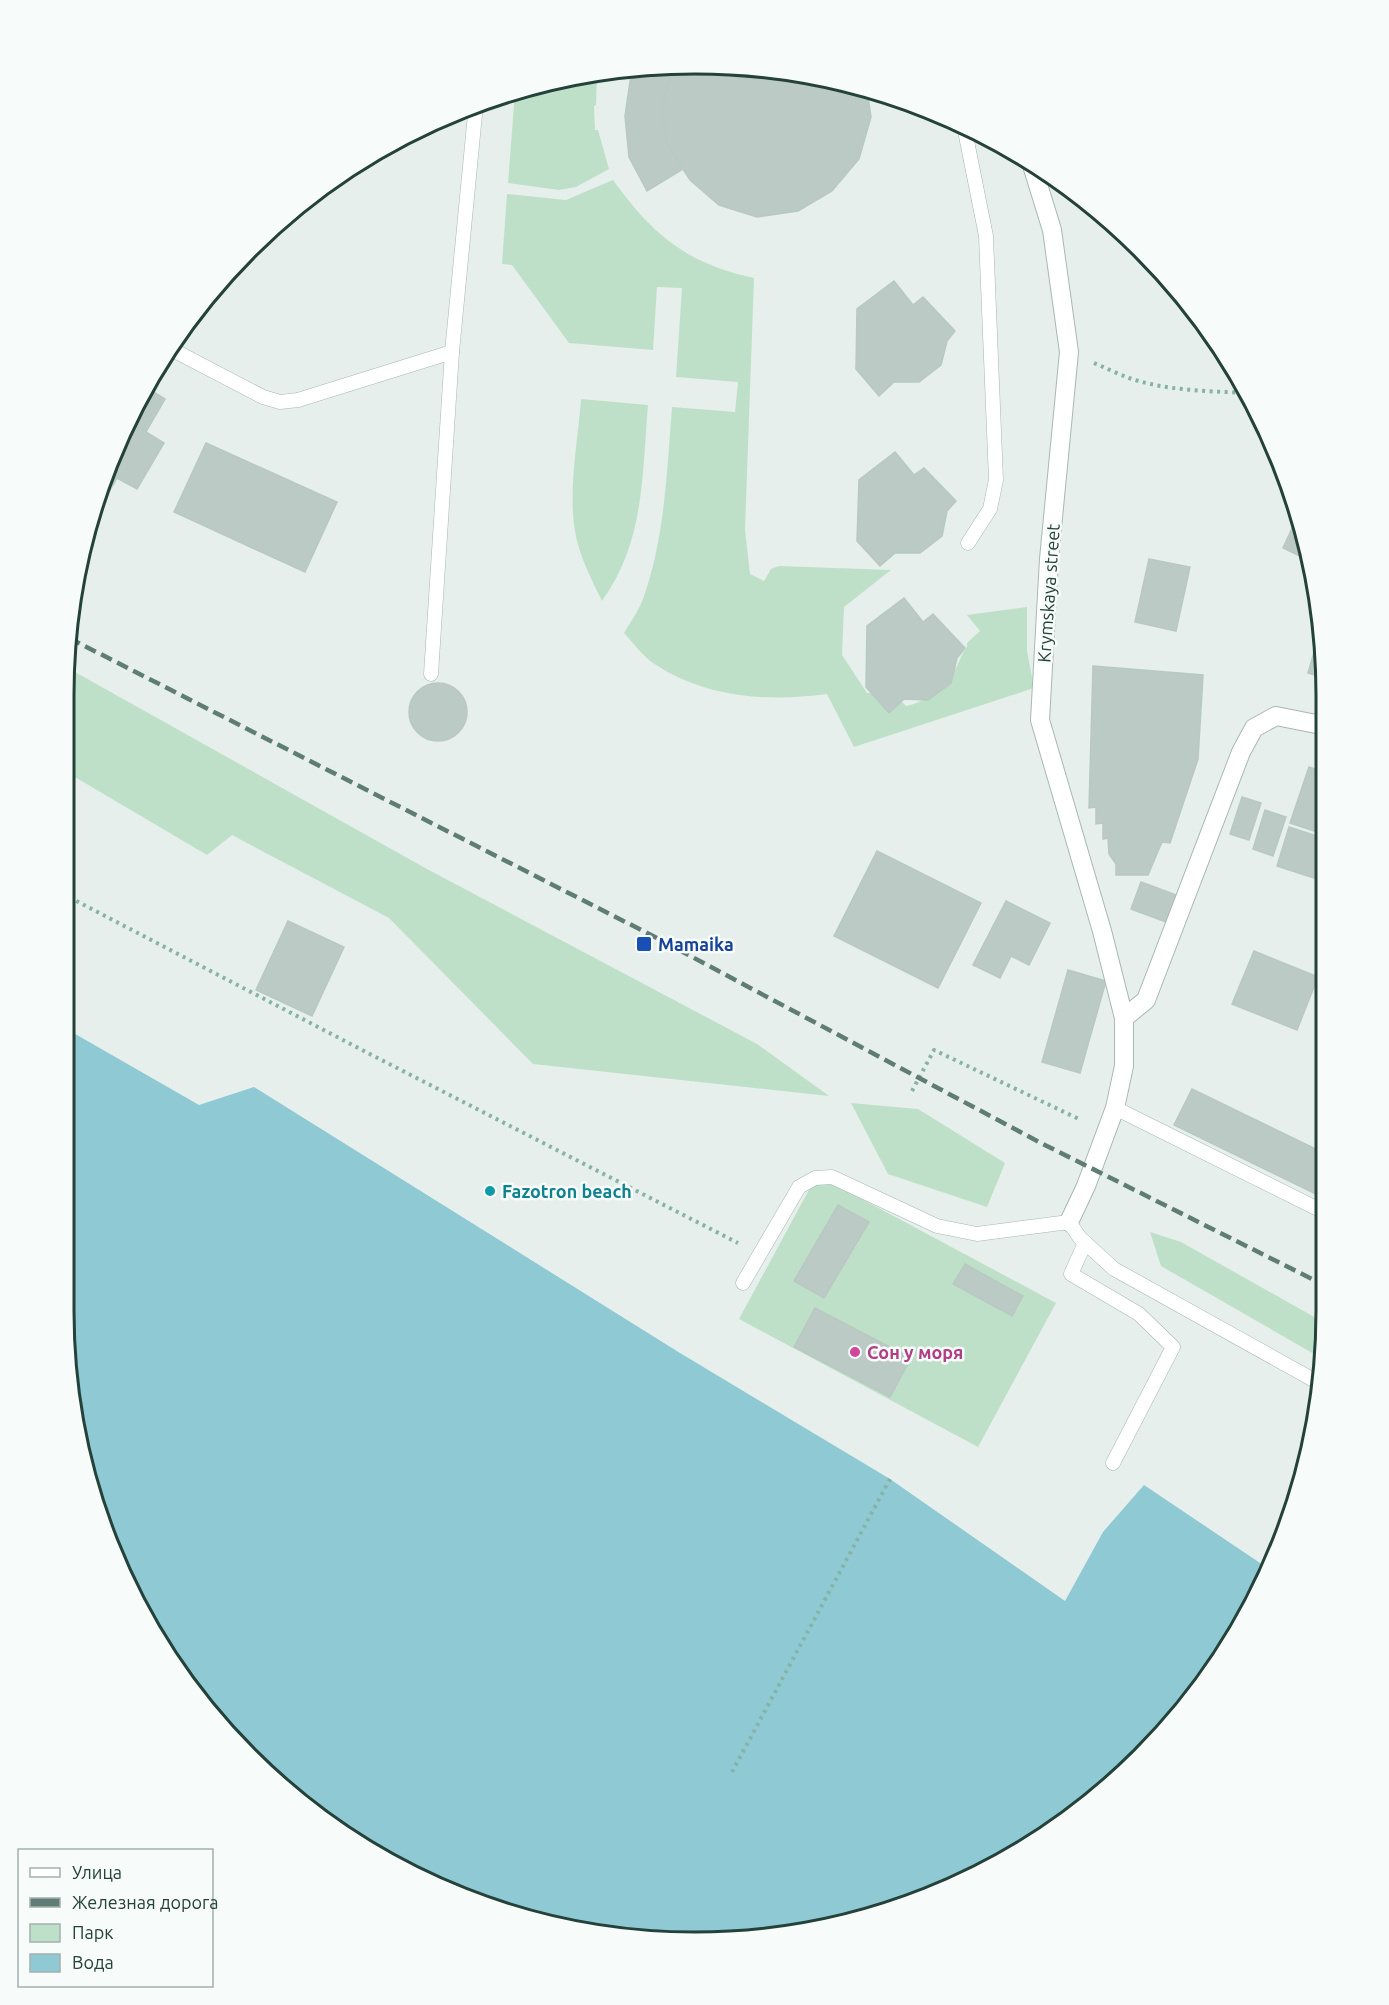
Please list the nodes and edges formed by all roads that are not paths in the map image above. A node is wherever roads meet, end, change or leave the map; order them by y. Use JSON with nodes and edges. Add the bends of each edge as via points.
{"nodes":[{"id":1,"x":475,"y":114,"type":"edge"},
{"id":2,"x":966,"y":137,"type":"edge"},
{"id":3,"x":1035,"y":175,"type":"edge"},
{"id":4,"x":176,"y":352,"type":"edge"},
{"id":5,"x":452,"y":352,"type":"junction"},
{"id":6,"x":968,"y":543,"type":"dead end"},
{"id":7,"x":431,"y":674,"type":"dead end"},
{"id":8,"x":1316,"y":724,"type":"edge"},
{"id":9,"x":1124,"y":1018,"type":"junction"},
{"id":10,"x":1115,"y":1108,"type":"junction"},
{"id":11,"x":1316,"y":1208,"type":"edge"},
{"id":12,"x":1069,"y":1222,"type":"junction"},
{"id":13,"x":1085,"y":1243,"type":"junction"},
{"id":14,"x":743,"y":1283,"type":"dead end"},
{"id":15,"x":1311,"y":1379,"type":"edge"},
{"id":16,"x":1113,"y":1463,"type":"dead end"}],
"edges":[{"from":1,"to":5,"type":"lane"},
{"from":2,"to":6,"type":"lane","via":[[986,236],[996,480],[990,509]]},
{"from":3,"to":9,"type":"street","name":"Krymskaya street","via":[[1052,230],[1069,352],[1049,559],[1040,720]]},
{"from":4,"to":5,"type":"lane","via":[[262,397],[280,402],[298,400]]},
{"from":5,"to":7,"type":"lane"},
{"from":8,"to":9,"type":"street","via":[[1276,716],[1254,728],[1241,752],[1146,1000]]},
{"from":9,"to":10,"type":"street","name":"Krymskaya street","via":[[1124,1066]]},
{"from":10,"to":11,"type":"lane"},
{"from":10,"to":12,"type":"street","name":"Krymskaya street"},
{"from":12,"to":13,"type":"lane"},
{"from":12,"to":14,"type":"lane","via":[[977,1234],[937,1226],[832,1178],[815,1179],[799,1187]]},
{"from":13,"to":15,"type":"lane","via":[[1114,1269]]},
{"from":13,"to":16,"type":"lane","via":[[1071,1274],[1139,1314],[1173,1347]]}]}
